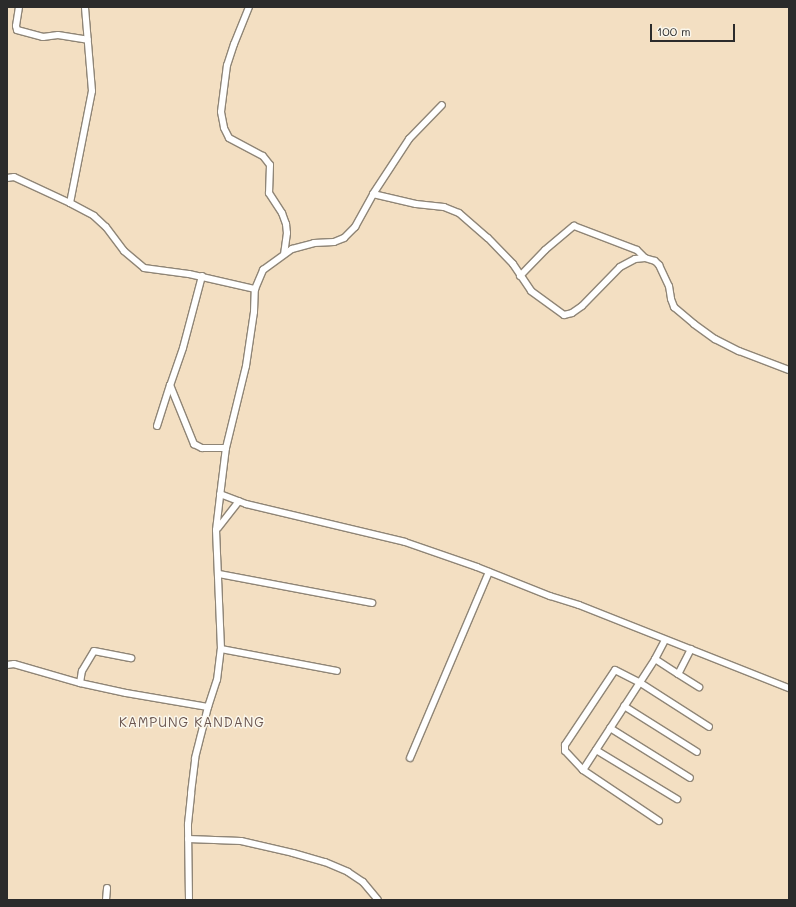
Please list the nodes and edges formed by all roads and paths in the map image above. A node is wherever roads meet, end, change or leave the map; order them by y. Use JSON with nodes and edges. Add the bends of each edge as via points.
{"nodes":[{"id":1,"x":19,"y":7,"type":"edge"},
{"id":2,"x":85,"y":7,"type":"edge"},
{"id":3,"x":249,"y":7,"type":"edge"},
{"id":4,"x":88,"y":40,"type":"junction"},
{"id":5,"x":442,"y":105,"type":"dead end"},
{"id":6,"x":7,"y":178,"type":"edge"},
{"id":7,"x":373,"y":194,"type":"junction"},
{"id":8,"x":70,"y":202,"type":"junction"},
{"id":9,"x":284,"y":254,"type":"junction"},
{"id":10,"x":645,"y":258,"type":"junction"},
{"id":11,"x":202,"y":276,"type":"junction"},
{"id":12,"x":520,"y":276,"type":"junction"},
{"id":13,"x":255,"y":289,"type":"junction"},
{"id":14,"x":789,"y":370,"type":"edge"},
{"id":15,"x":170,"y":385,"type":"junction"},
{"id":16,"x":157,"y":426,"type":"dead end"},
{"id":17,"x":226,"y":448,"type":"junction"},
{"id":18,"x":220,"y":494,"type":"junction"},
{"id":19,"x":239,"y":501,"type":"junction"},
{"id":20,"x":216,"y":530,"type":"junction"},
{"id":21,"x":489,"y":572,"type":"junction"},
{"id":22,"x":219,"y":574,"type":"junction"},
{"id":23,"x":372,"y":603,"type":"dead end"},
{"id":24,"x":666,"y":640,"type":"junction"},
{"id":25,"x":690,"y":649,"type":"junction"},
{"id":26,"x":221,"y":650,"type":"junction"},
{"id":27,"x":131,"y":658,"type":"dead end"},
{"id":28,"x":655,"y":659,"type":"junction"},
{"id":29,"x":7,"y":665,"type":"edge"},
{"id":30,"x":337,"y":671,"type":"dead end"},
{"id":31,"x":678,"y":674,"type":"junction"},
{"id":32,"x":639,"y":682,"type":"junction"},
{"id":33,"x":80,"y":683,"type":"junction"},
{"id":34,"x":699,"y":687,"type":"dead end"},
{"id":35,"x":789,"y":688,"type":"edge"},
{"id":36,"x":624,"y":706,"type":"junction"},
{"id":37,"x":208,"y":707,"type":"junction"},
{"id":38,"x":709,"y":727,"type":"dead end"},
{"id":39,"x":610,"y":728,"type":"junction"},
{"id":40,"x":596,"y":750,"type":"junction"},
{"id":41,"x":697,"y":752,"type":"dead end"},
{"id":42,"x":410,"y":758,"type":"dead end"},
{"id":43,"x":583,"y":770,"type":"junction"},
{"id":44,"x":690,"y":778,"type":"dead end"},
{"id":45,"x":677,"y":799,"type":"dead end"},
{"id":46,"x":659,"y":821,"type":"dead end"},
{"id":47,"x":188,"y":838,"type":"junction"},
{"id":48,"x":107,"y":888,"type":"dead end"},
{"id":49,"x":106,"y":900,"type":"edge"},
{"id":50,"x":189,"y":900,"type":"edge"},
{"id":51,"x":378,"y":900,"type":"edge"}],
"edges":[{"from":1,"to":4,"type":"street","via":[[17,30],[43,37],[58,35]]},
{"from":2,"to":4,"type":"street"},
{"from":3,"to":9,"type":"street","via":[[227,65],[221,112],[229,138],[263,156],[270,165],[269,193],[286,224]]},
{"from":4,"to":8,"type":"street","via":[[92,91]]},
{"from":5,"to":7,"type":"street","via":[[409,139]]},
{"from":6,"to":8,"type":"street","via":[[14,177]]},
{"from":7,"to":9,"type":"street","via":[[355,227],[344,238],[334,242],[314,243]]},
{"from":7,"to":12,"type":"street","via":[[459,213],[504,253]]},
{"from":8,"to":11,"type":"street","via":[[94,216],[124,251],[144,268]]},
{"from":9,"to":13,"type":"street","via":[[262,270]]},
{"from":10,"to":12,"type":"street","via":[[637,250],[574,226],[545,250]]},
{"from":10,"to":12,"type":"street","via":[[636,259],[620,268],[572,314],[564,315],[550,306],[531,291]]},
{"from":10,"to":14,"type":"street","via":[[660,265],[674,307],[694,324],[715,339],[739,351]]},
{"from":11,"to":13,"type":"street"},
{"from":11,"to":15,"type":"street","via":[[183,348]]},
{"from":13,"to":17,"type":"street","via":[[246,366]]},
{"from":15,"to":16,"type":"street"},
{"from":15,"to":17,"type":"street","via":[[194,444],[202,448]]},
{"from":17,"to":18,"type":"street"},
{"from":18,"to":19,"type":"street"},
{"from":18,"to":20,"type":"street"},
{"from":19,"to":20,"type":"street"},
{"from":19,"to":21,"type":"street","via":[[405,542]]},
{"from":20,"to":22,"type":"street"},
{"from":21,"to":24,"type":"street"},
{"from":21,"to":42,"type":"street"},
{"from":22,"to":23,"type":"street"},
{"from":22,"to":26,"type":"street"},
{"from":24,"to":25,"type":"street"},
{"from":24,"to":28,"type":"street"},
{"from":25,"to":31,"type":"street"},
{"from":25,"to":35,"type":"street"},
{"from":26,"to":30,"type":"street"},
{"from":26,"to":37,"type":"street","via":[[217,680]]},
{"from":27,"to":33,"type":"street","via":[[94,651],[82,671]]},
{"from":28,"to":31,"type":"street"},
{"from":28,"to":32,"type":"street"},
{"from":29,"to":33,"type":"street","via":[[14,664]]},
{"from":31,"to":34,"type":"street"},
{"from":32,"to":36,"type":"street"},
{"from":32,"to":38,"type":"street"},
{"from":32,"to":43,"type":"street","via":[[614,670],[566,744],[565,751]]},
{"from":33,"to":37,"type":"street"},
{"from":36,"to":39,"type":"street"},
{"from":36,"to":41,"type":"street"},
{"from":37,"to":47,"type":"street","via":[[195,758]]},
{"from":39,"to":40,"type":"street"},
{"from":39,"to":44,"type":"street"},
{"from":40,"to":43,"type":"street"},
{"from":40,"to":45,"type":"street"},
{"from":43,"to":46,"type":"street"},
{"from":47,"to":50,"type":"street"},
{"from":47,"to":51,"type":"street","via":[[240,841],[325,862],[363,882]]},
{"from":48,"to":49,"type":"street"}]}
